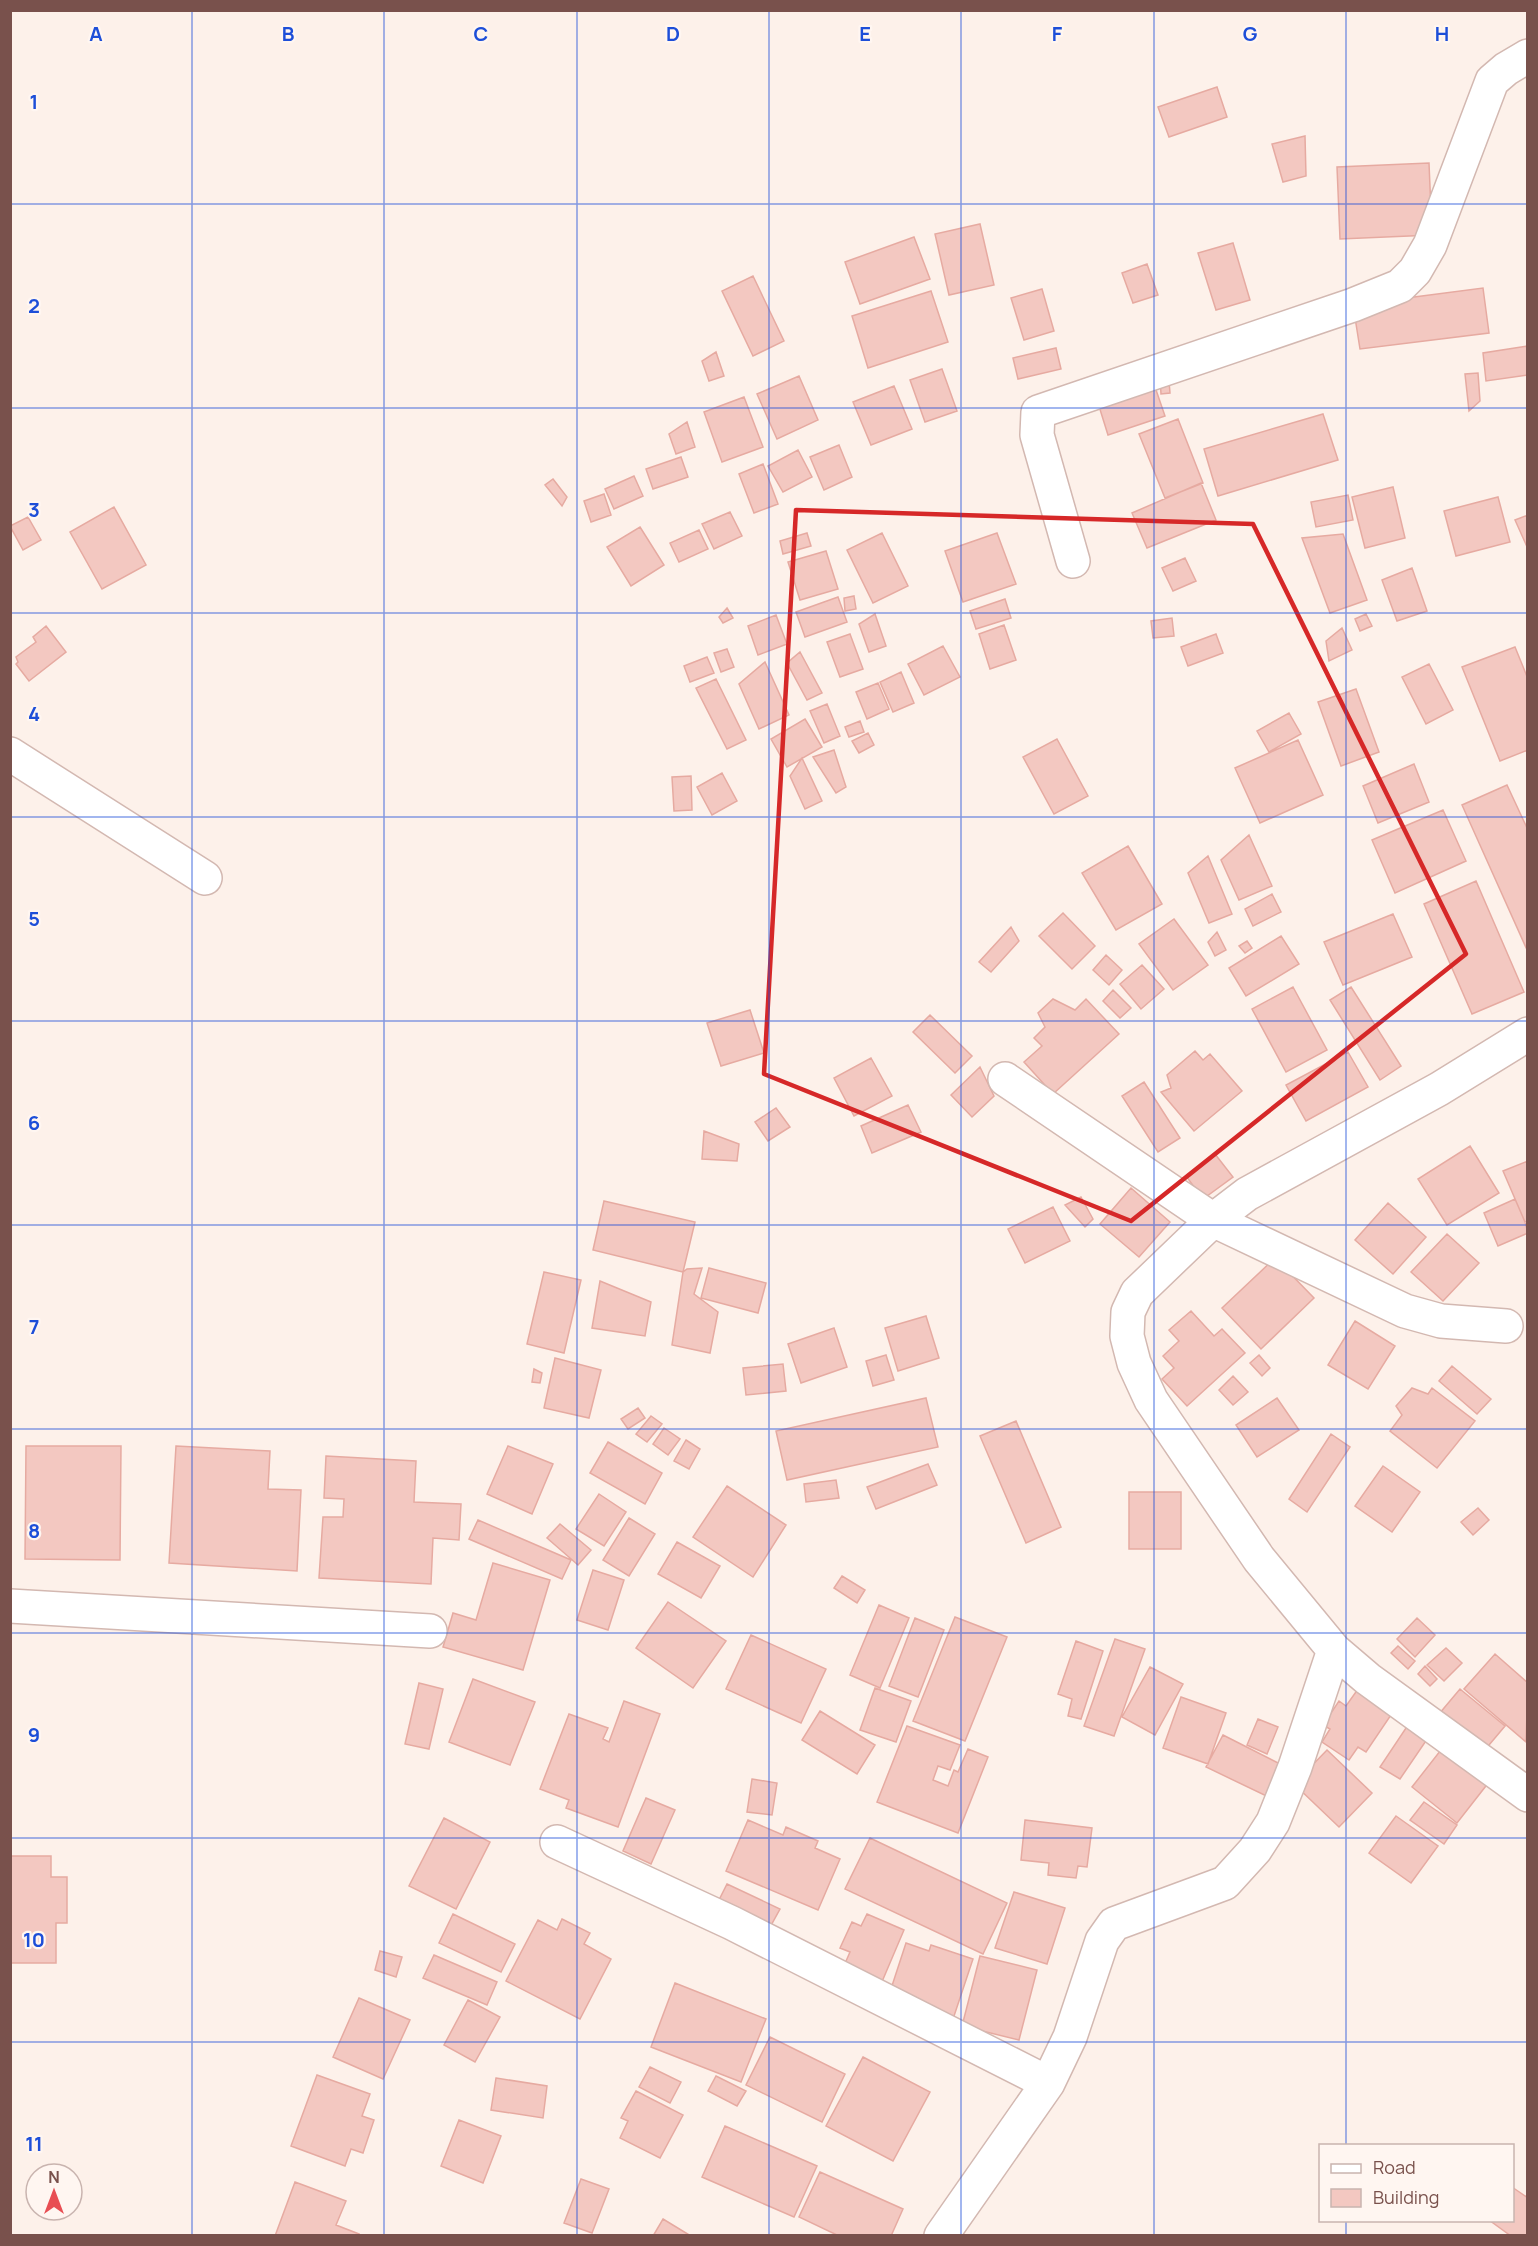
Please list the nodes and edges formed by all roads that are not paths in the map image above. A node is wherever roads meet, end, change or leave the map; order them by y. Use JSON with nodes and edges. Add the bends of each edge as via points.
{"nodes":[{"id":1,"x":1527,"y":56,"type":"edge"},
{"id":2,"x":1073,"y":561,"type":"dead end"},
{"id":3,"x":10,"y":754,"type":"edge"},
{"id":4,"x":205,"y":878,"type":"dead end"},
{"id":5,"x":1527,"y":1034,"type":"edge"},
{"id":6,"x":1005,"y":1079,"type":"dead end"},
{"id":7,"x":1213,"y":1220,"type":"junction"},
{"id":8,"x":1506,"y":1326,"type":"dead end"},
{"id":9,"x":10,"y":1606,"type":"edge"},
{"id":10,"x":430,"y":1631,"type":"dead end"},
{"id":11,"x":1334,"y":1650,"type":"junction"},
{"id":12,"x":1527,"y":1795,"type":"edge"},
{"id":13,"x":557,"y":1842,"type":"dead end"},
{"id":14,"x":1048,"y":2083,"type":"junction"},
{"id":15,"x":941,"y":2235,"type":"edge"}],
"edges":[{"from":1,"to":2,"type":"street","via":[[1492,81],[1430,245],[1415,272],[1400,286],[1038,412],[1037,435]]},
{"from":3,"to":4,"type":"street"},
{"from":5,"to":7,"type":"street","via":[[1429,1095],[1247,1194]]},
{"from":6,"to":7,"type":"street"},
{"from":7,"to":8,"type":"street","via":[[1405,1311],[1440,1322]]},
{"from":7,"to":11,"type":"street","via":[[1137,1293],[1128,1311],[1127,1336],[1134,1363],[1151,1400],[1259,1559]]},
{"from":9,"to":10,"type":"street"},
{"from":11,"to":12,"type":"street"},
{"from":11,"to":14,"type":"street","via":[[1295,1767],[1273,1822],[1255,1850],[1225,1883],[1114,1924],[1102,1941],[1070,2037]]},
{"from":13,"to":14,"type":"street","via":[[732,1923]]},
{"from":14,"to":15,"type":"street"}]}
